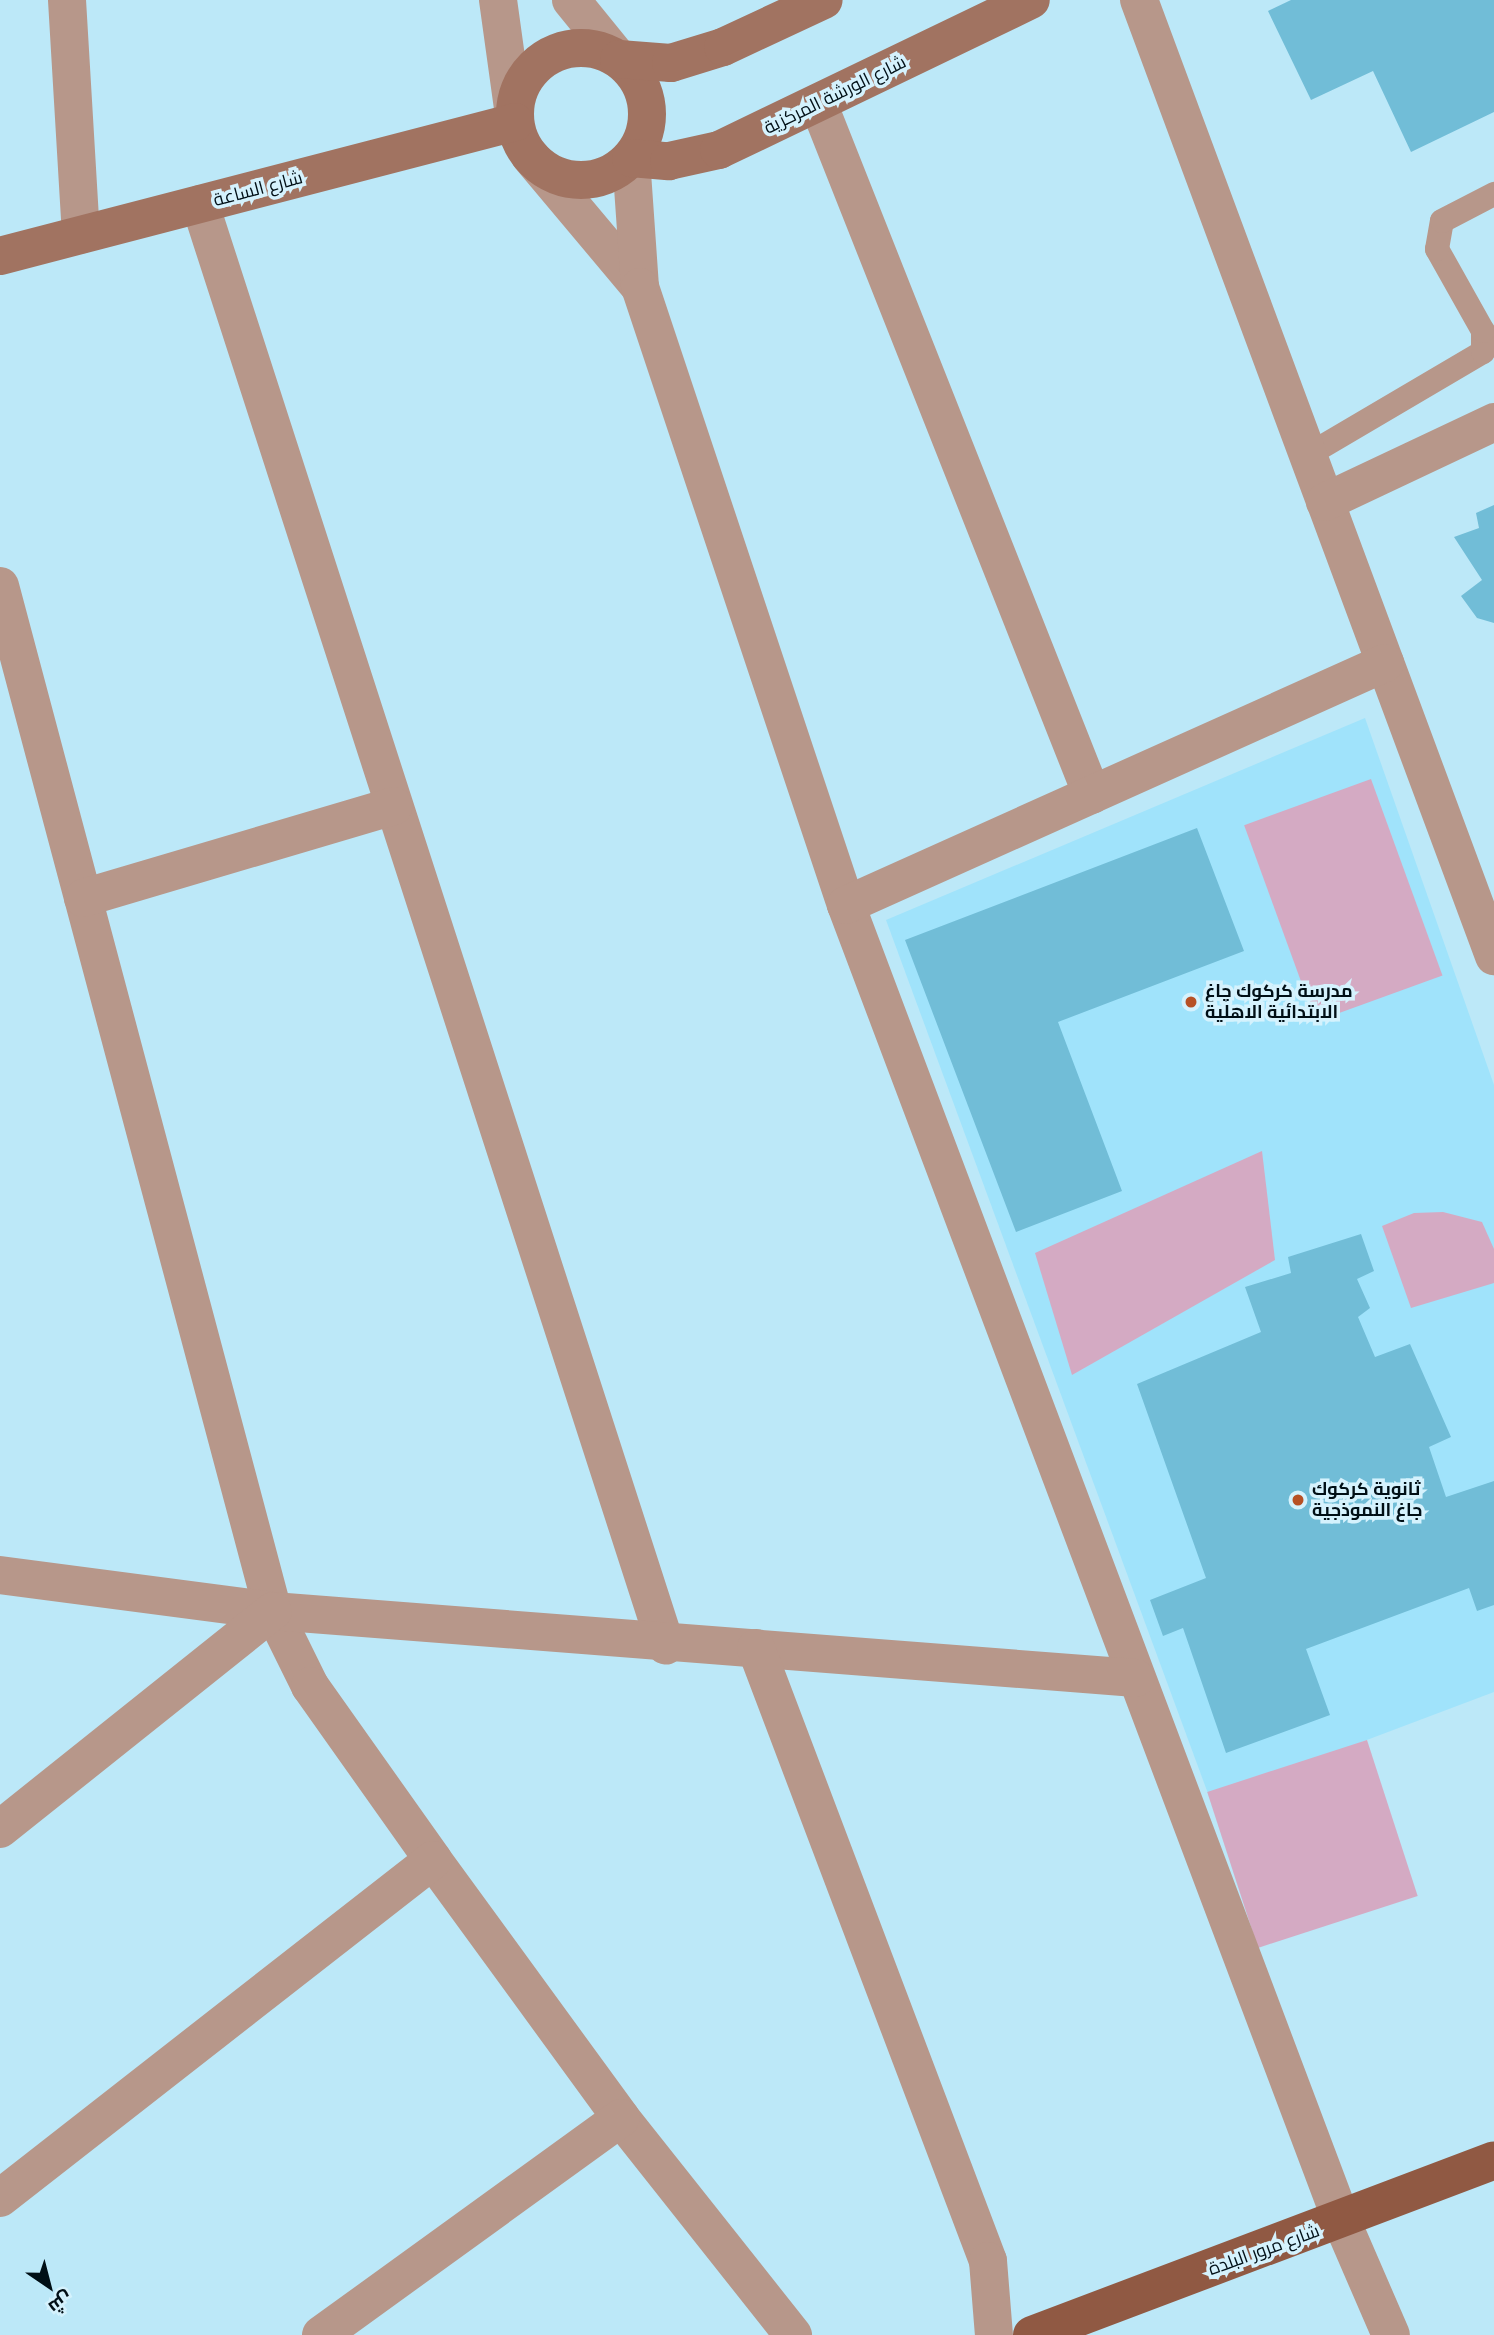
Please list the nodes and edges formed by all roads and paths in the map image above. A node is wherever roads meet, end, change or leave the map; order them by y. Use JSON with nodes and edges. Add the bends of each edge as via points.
{"nodes":[{"id":1,"x":67,"y":0,"type":"edge"},
{"id":2,"x":499,"y":0,"type":"edge"},
{"id":3,"x":571,"y":0,"type":"edge"},
{"id":4,"x":824,"y":0,"type":"edge"},
{"id":5,"x":1031,"y":0,"type":"edge"},
{"id":6,"x":1139,"y":0,"type":"edge"},
{"id":7,"x":619,"y":59,"type":"junction"},
{"id":8,"x":818,"y":103,"type":"junction"},
{"id":9,"x":516,"y":122,"type":"junction"},
{"id":10,"x":530,"y":156,"type":"junction"},
{"id":11,"x":631,"y":158,"type":"junction"},
{"id":12,"x":1494,"y":194,"type":"edge"},
{"id":13,"x":201,"y":204,"type":"junction"},
{"id":14,"x":81,"y":235,"type":"junction"},
{"id":15,"x":0,"y":256,"type":"edge"},
{"id":16,"x":640,"y":287,"type":"junction"},
{"id":17,"x":1488,"y":327,"type":"edge"},
{"id":18,"x":1494,"y":422,"type":"edge"},
{"id":19,"x":1308,"y":455,"type":"junction"},
{"id":20,"x":1325,"y":502,"type":"junction"},
{"id":21,"x":0,"y":586,"type":"edge"},
{"id":22,"x":1385,"y":663,"type":"junction"},
{"id":23,"x":1093,"y":796,"type":"junction"},
{"id":24,"x":394,"y":806,"type":"junction"},
{"id":25,"x":83,"y":898,"type":"junction"},
{"id":26,"x":846,"y":905,"type":"junction"},
{"id":27,"x":1494,"y":956,"type":"edge"},
{"id":28,"x":0,"y":1576,"type":"edge"},
{"id":29,"x":273,"y":1611,"type":"junction"},
{"id":30,"x":666,"y":1646,"type":"junction"},
{"id":31,"x":756,"y":1648,"type":"junction"},
{"id":32,"x":1135,"y":1678,"type":"junction"},
{"id":33,"x":0,"y":1829,"type":"edge"},
{"id":34,"x":433,"y":1860,"type":"junction"},
{"id":35,"x":621,"y":2118,"type":"junction"},
{"id":36,"x":1494,"y":2160,"type":"edge"},
{"id":37,"x":0,"y":2198,"type":"edge"},
{"id":38,"x":1342,"y":2222,"type":"junction"},
{"id":39,"x":321,"y":2335,"type":"edge"},
{"id":40,"x":793,"y":2335,"type":"edge"},
{"id":41,"x":994,"y":2335,"type":"edge"},
{"id":42,"x":1032,"y":2335,"type":"edge"},
{"id":43,"x":1391,"y":2335,"type":"edge"}],
"edges":[{"from":1,"to":14,"type":"street"},
{"from":2,"to":9,"type":"street"},
{"from":3,"to":7,"type":"street"},
{"from":4,"to":7,"type":"main road","via":[[723,47],[671,62]]},
{"from":5,"to":8,"type":"main road","name":"شارع الورشة المركزية"},
{"from":6,"to":19,"type":"street"},
{"from":7,"to":9,"type":"main road","via":[[577,47],[538,64],[516,100]]},
{"from":7,"to":11,"type":"main road","via":[[635,74],[648,117]]},
{"from":8,"to":11,"type":"main road","name":"شارع الورشة المركزية","via":[[719,150],[669,161]]},
{"from":8,"to":23,"type":"street"},
{"from":9,"to":10,"type":"main road"},
{"from":9,"to":13,"type":"main road","name":"شارع الساعة"},
{"from":10,"to":11,"type":"main road","via":[[548,171],[580,180],[613,172]]},
{"from":10,"to":16,"type":"street"},
{"from":11,"to":16,"type":"street"},
{"from":12,"to":17,"type":"lane","via":[[1442,221],[1437,249]]},
{"from":13,"to":14,"type":"main road","name":"شارع الساعة"},
{"from":13,"to":24,"type":"street"},
{"from":14,"to":15,"type":"main road","name":"شارع الساعة"},
{"from":16,"to":26,"type":"street"},
{"from":17,"to":19,"type":"lane","via":[[1483,352]]},
{"from":18,"to":20,"type":"street"},
{"from":19,"to":20,"type":"street"},
{"from":20,"to":22,"type":"street"},
{"from":21,"to":25,"type":"street"},
{"from":22,"to":23,"type":"street"},
{"from":22,"to":27,"type":"street"},
{"from":23,"to":26,"type":"street"},
{"from":24,"to":25,"type":"street"},
{"from":24,"to":30,"type":"street"},
{"from":25,"to":29,"type":"street"},
{"from":26,"to":32,"type":"street"},
{"from":28,"to":29,"type":"street"},
{"from":29,"to":30,"type":"street"},
{"from":29,"to":33,"type":"street"},
{"from":29,"to":34,"type":"street","via":[[310,1686]]},
{"from":30,"to":31,"type":"street"},
{"from":31,"to":32,"type":"street"},
{"from":31,"to":41,"type":"street","via":[[988,2261]]},
{"from":32,"to":38,"type":"street"},
{"from":34,"to":35,"type":"street"},
{"from":34,"to":37,"type":"street"},
{"from":35,"to":39,"type":"street"},
{"from":35,"to":40,"type":"street"},
{"from":36,"to":38,"type":"main road","name":"شارع مرور البلدة"},
{"from":38,"to":42,"type":"main road","name":"شارع مرور البلدة"},
{"from":38,"to":43,"type":"street"}]}
